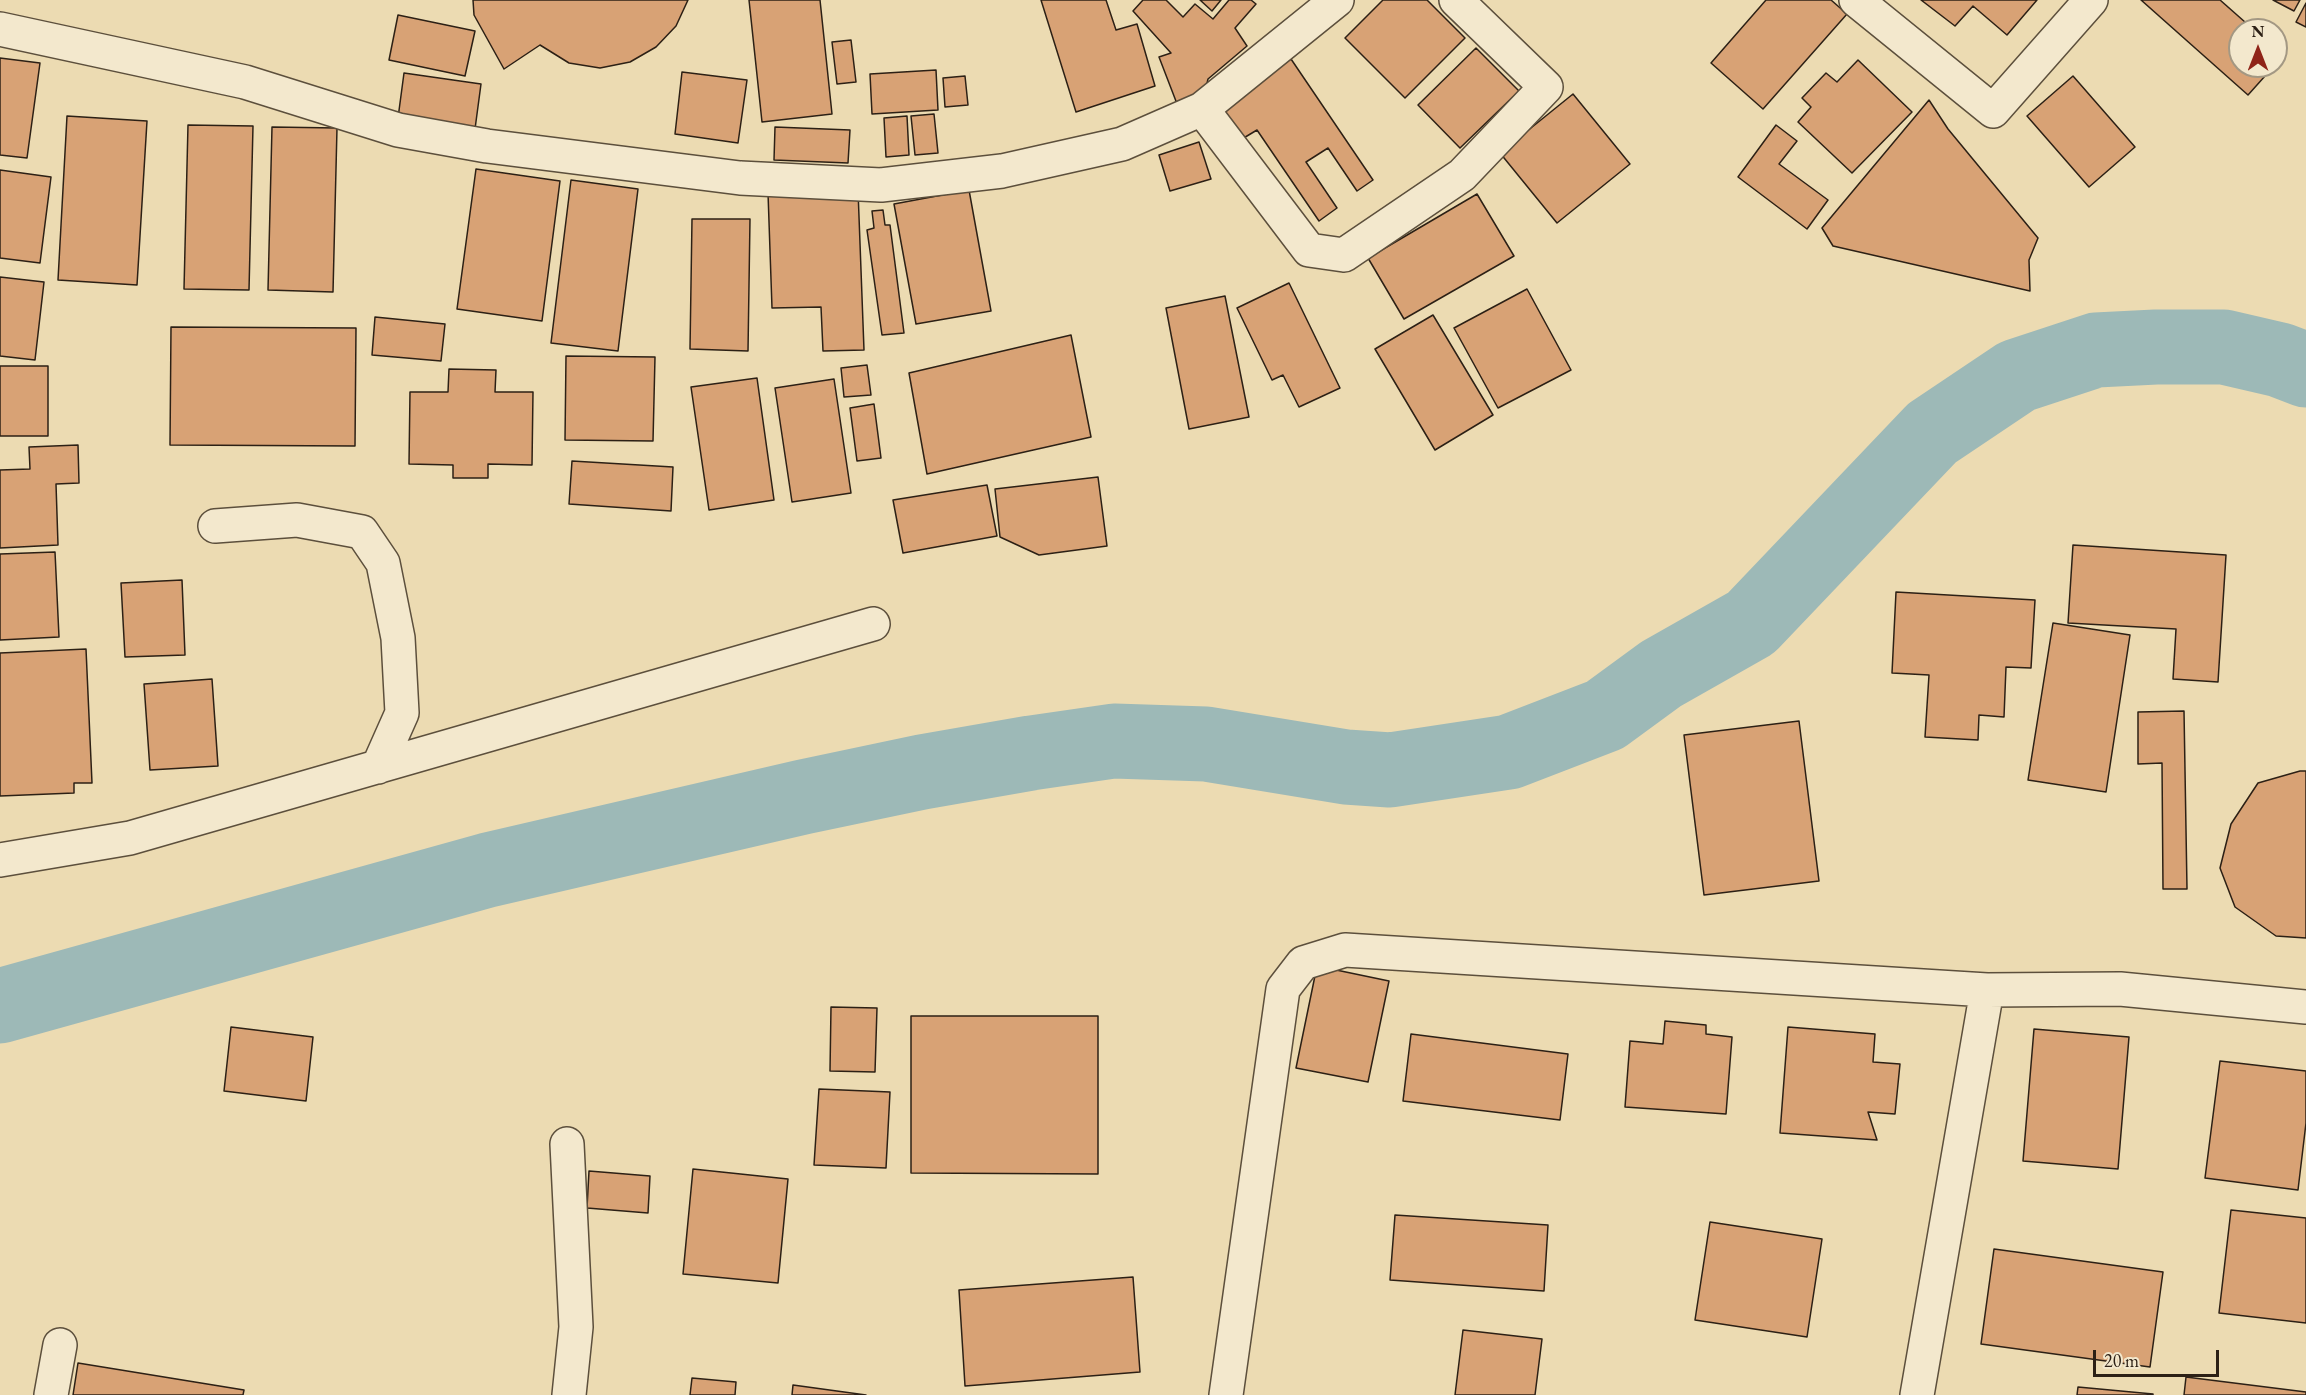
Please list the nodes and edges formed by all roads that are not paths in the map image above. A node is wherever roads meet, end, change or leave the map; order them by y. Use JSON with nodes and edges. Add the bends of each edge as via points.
{"nodes":[{"id":1,"x":1337,"y":0,"type":"edge"},
{"id":2,"x":1456,"y":0,"type":"edge"},
{"id":3,"x":1856,"y":0,"type":"edge"},
{"id":4,"x":2091,"y":0,"type":"edge"},
{"id":5,"x":0,"y":29,"type":"edge"},
{"id":6,"x":1202,"y":109,"type":"junction"},
{"id":7,"x":216,"y":526,"type":"dead end"},
{"id":8,"x":873,"y":624,"type":"dead end"},
{"id":9,"x":378,"y":767,"type":"junction"},
{"id":10,"x":0,"y":860,"type":"edge"},
{"id":11,"x":1987,"y":990,"type":"junction"},
{"id":12,"x":2306,"y":1007,"type":"edge"},
{"id":13,"x":567,"y":1144,"type":"dead end"},
{"id":14,"x":60,"y":1345,"type":"dead end"},
{"id":15,"x":51,"y":1395,"type":"edge"},
{"id":16,"x":568,"y":1395,"type":"edge"},
{"id":17,"x":1226,"y":1395,"type":"edge"},
{"id":18,"x":1917,"y":1395,"type":"edge"}],
"edges":[{"from":1,"to":6,"type":"street"},
{"from":2,"to":6,"type":"street","via":[[1546,87],[1462,175],[1344,255],[1309,250]]},
{"from":3,"to":4,"type":"street","via":[[1993,111]]},
{"from":5,"to":6,"type":"street","via":[[245,82],[398,130],[487,146],[740,178],[881,184],[1002,171],[1122,144]]},
{"from":7,"to":9,"type":"street","via":[[297,520],[362,532],[383,563],[398,638],[402,713]]},
{"from":8,"to":9,"type":"street"},
{"from":9,"to":10,"type":"street","via":[[130,838]]},
{"from":11,"to":12,"type":"street","via":[[2120,988]]},
{"from":11,"to":17,"type":"street","via":[[1345,950],[1303,963],[1283,988]]},
{"from":11,"to":18,"type":"street"},
{"from":13,"to":16,"type":"street","via":[[576,1327]]},
{"from":14,"to":15,"type":"street"}]}
